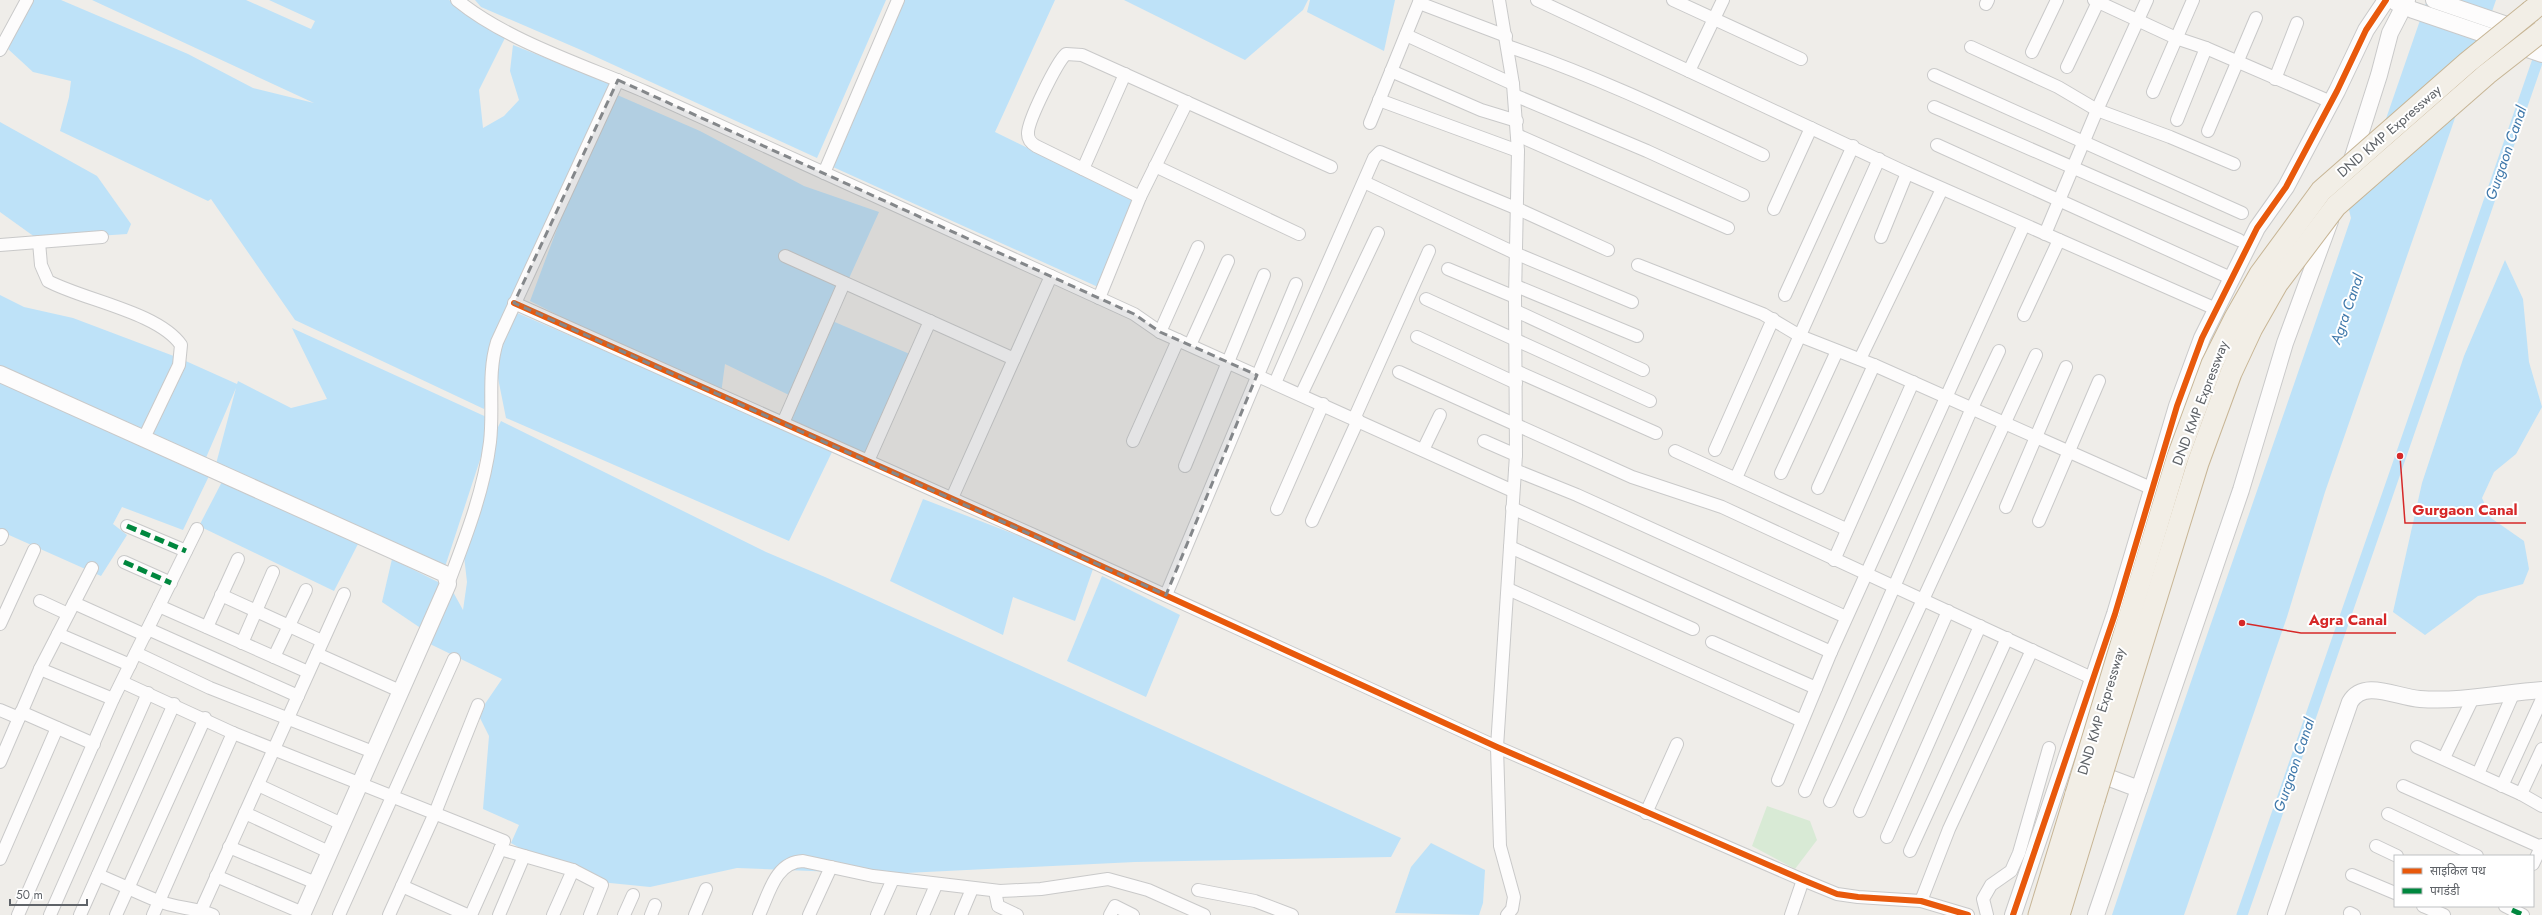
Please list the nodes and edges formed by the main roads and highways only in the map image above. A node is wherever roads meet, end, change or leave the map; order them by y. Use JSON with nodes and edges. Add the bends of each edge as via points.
{"nodes":[{"id":1,"x":2542,"y":2,"type":"edge"},
{"id":2,"x":2542,"y":31,"type":"edge"},
{"id":3,"x":2085,"y":797,"type":"junction"},
{"id":4,"x":2039,"y":915,"type":"edge"},
{"id":5,"x":2059,"y":915,"type":"edge"}],
"edges":[{"from":1,"to":3,"type":"highway","name":"DND KMP Expressway","bridge":true,"via":[[2468,62],[2321,191],[2260,274],[2212,364],[2177,459]]},
{"from":2,"to":3,"type":"highway","name":"DND KMP Expressway","bridge":true,"via":[[2487,74],[2336,206],[2277,284],[2252,328],[2231,373]]},
{"from":3,"to":4,"type":"highway","name":"DND KMP Expressway"},
{"from":3,"to":5,"type":"highway","name":"DND KMP Expressway"}]}
